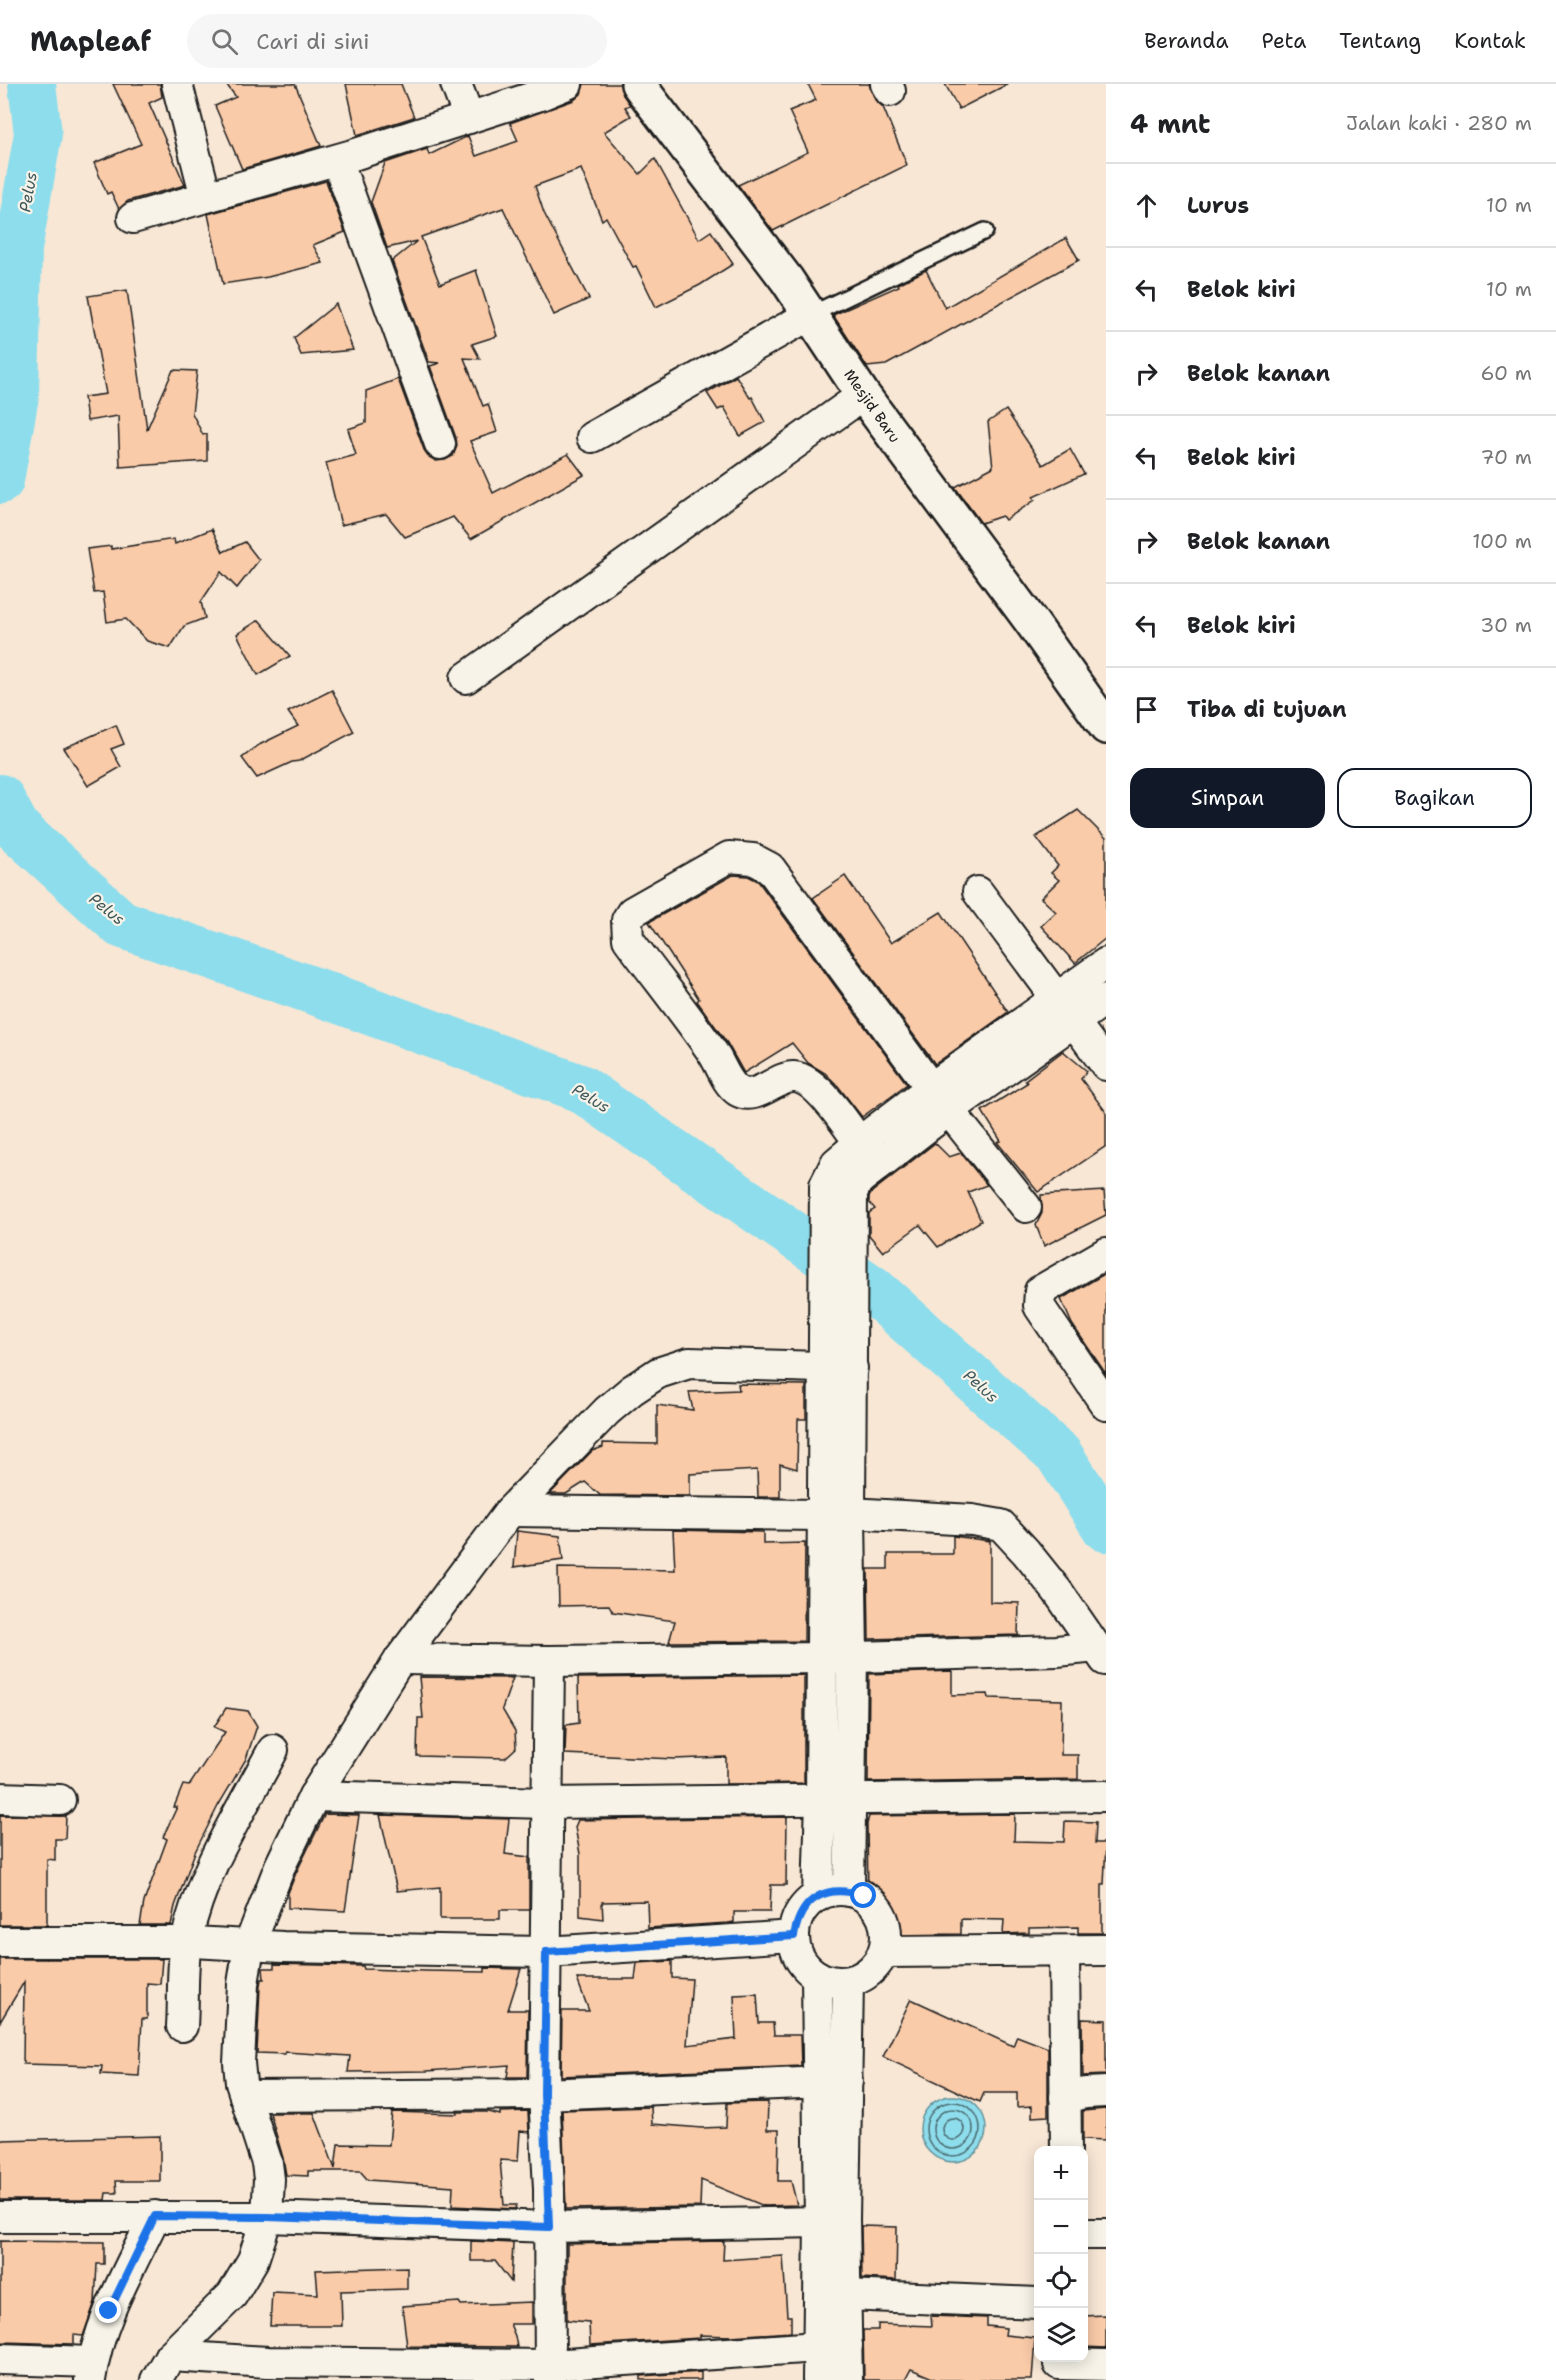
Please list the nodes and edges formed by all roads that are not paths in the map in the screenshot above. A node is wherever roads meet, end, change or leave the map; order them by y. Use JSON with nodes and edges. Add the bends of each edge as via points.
{"nodes":[{"id":1,"x":177,"y":84,"type":"edge"},
{"id":2,"x":456,"y":84,"type":"edge"},
{"id":3,"x":567,"y":84,"type":"edge"},
{"id":4,"x":639,"y":84,"type":"edge"},
{"id":5,"x":469,"y":118,"type":"junction"},
{"id":6,"x":337,"y":160,"type":"junction"},
{"id":7,"x":206,"y":197,"type":"junction"},
{"id":8,"x":133,"y":218,"type":"dead end"},
{"id":9,"x":985,"y":231,"type":"dead end"},
{"id":10,"x":810,"y":315,"type":"junction"},
{"id":11,"x":863,"y":395,"type":"junction"},
{"id":12,"x":592,"y":437,"type":"dead end"},
{"id":13,"x":440,"y":444,"type":"dead end"},
{"id":14,"x":466,"y":678,"type":"dead end"},
{"id":15,"x":1106,"y":728,"type":"edge"},
{"id":16,"x":978,"y":892,"type":"dead end"},
{"id":17,"x":1106,"y":963,"type":"edge"},
{"id":18,"x":1058,"y":996,"type":"junction"},
{"id":19,"x":1106,"y":999,"type":"edge"},
{"id":20,"x":1073,"y":1022,"type":"junction"},
{"id":21,"x":1106,"y":1065,"type":"edge"},
{"id":22,"x":940,"y":1099,"type":"junction"},
{"id":23,"x":868,"y":1155,"type":"junction"},
{"id":24,"x":837,"y":1199,"type":"junction"},
{"id":25,"x":1026,"y":1207,"type":"dead end"},
{"id":26,"x":1106,"y":1253,"type":"edge"},
{"id":27,"x":823,"y":1358,"type":"junction"},
{"id":28,"x":852,"y":1360,"type":"junction"},
{"id":29,"x":1106,"y":1405,"type":"edge"},
{"id":30,"x":510,"y":1512,"type":"junction"},
{"id":31,"x":836,"y":1514,"type":"junction"},
{"id":32,"x":1101,"y":1655,"type":"edge"},
{"id":33,"x":852,"y":1656,"type":"junction"},
{"id":34,"x":823,"y":1658,"type":"junction"},
{"id":35,"x":400,"y":1659,"type":"junction"},
{"id":36,"x":549,"y":1662,"type":"junction"},
{"id":37,"x":273,"y":1750,"type":"dead end"},
{"id":38,"x":314,"y":1796,"type":"junction"},
{"id":39,"x":1106,"y":1796,"type":"edge"},
{"id":40,"x":0,"y":1798,"type":"edge"},
{"id":41,"x":60,"y":1800,"type":"dead end"},
{"id":42,"x":836,"y":1800,"type":"junction"},
{"id":43,"x":546,"y":1803,"type":"junction"},
{"id":44,"x":849,"y":1891,"type":"junction"},
{"id":45,"x":818,"y":1896,"type":"junction"},
{"id":46,"x":794,"y":1936,"type":"junction"},
{"id":47,"x":0,"y":1942,"type":"edge"},
{"id":48,"x":190,"y":1942,"type":"junction"},
{"id":49,"x":240,"y":1945,"type":"junction"},
{"id":50,"x":1106,"y":1950,"type":"edge"},
{"id":51,"x":546,"y":1952,"type":"junction"},
{"id":52,"x":884,"y":1952,"type":"junction"},
{"id":53,"x":1064,"y":1952,"type":"junction"},
{"id":54,"x":817,"y":1976,"type":"junction"},
{"id":55,"x":848,"y":1982,"type":"junction"},
{"id":56,"x":182,"y":2026,"type":"dead end"},
{"id":57,"x":833,"y":2082,"type":"junction"},
{"id":58,"x":1106,"y":2092,"type":"edge"},
{"id":59,"x":544,"y":2094,"type":"junction"},
{"id":60,"x":245,"y":2096,"type":"junction"},
{"id":61,"x":1065,"y":2097,"type":"junction"},
{"id":62,"x":1066,"y":2146,"type":"edge"},
{"id":63,"x":155,"y":2216,"type":"junction"},
{"id":64,"x":0,"y":2217,"type":"edge"},
{"id":65,"x":259,"y":2217,"type":"junction"},
{"id":66,"x":832,"y":2221,"type":"junction"},
{"id":67,"x":549,"y":2227,"type":"junction"},
{"id":68,"x":1088,"y":2234,"type":"edge"},
{"id":69,"x":1106,"y":2234,"type":"edge"},
{"id":70,"x":832,"y":2296,"type":"junction"},
{"id":71,"x":1034,"y":2303,"type":"edge"},
{"id":72,"x":847,"y":2345,"type":"junction"},
{"id":73,"x":817,"y":2348,"type":"junction"},
{"id":74,"x":0,"y":2359,"type":"edge"},
{"id":75,"x":1106,"y":2365,"type":"edge"},
{"id":76,"x":1059,"y":2367,"type":"edge"},
{"id":77,"x":163,"y":2368,"type":"edge"},
{"id":78,"x":91,"y":2371,"type":"edge"},
{"id":79,"x":550,"y":2372,"type":"edge"},
{"id":80,"x":818,"y":2380,"type":"edge"},
{"id":81,"x":847,"y":2380,"type":"edge"}],
"edges":[{"from":1,"to":7,"type":"street"},
{"from":2,"to":5,"type":"street"},
{"from":3,"to":5,"type":"street"},
{"from":4,"to":10,"type":"street","name":"Mesjid Baru"},
{"from":5,"to":6,"type":"street"},
{"from":6,"to":7,"type":"street"},
{"from":6,"to":13,"type":"street"},
{"from":7,"to":8,"type":"street"},
{"from":9,"to":10,"type":"lane"},
{"from":10,"to":11,"type":"street","name":"Mesjid Baru"},
{"from":10,"to":12,"type":"street"},
{"from":11,"to":14,"type":"street"},
{"from":11,"to":15,"type":"street","name":"Mesjid Baru"},
{"from":16,"to":18,"type":"street"},
{"from":17,"to":18,"type":"street"},
{"from":18,"to":20,"type":"street"},
{"from":18,"to":22,"type":"street"},
{"from":19,"to":20,"type":"street"},
{"from":20,"to":21,"type":"street"},
{"from":20,"to":22,"type":"street"},
{"from":22,"to":23,"type":"street"},
{"from":22,"to":23,"type":"street","via":[[770,868],[753,859],[729,857],[632,912],[627,920],[627,939],[713,1054],[731,1085],[741,1093],[752,1093],[792,1076],[802,1079],[836,1109]]},
{"from":22,"to":25,"type":"street"},
{"from":23,"to":24,"type":"street","via":[[836,1163],[827,1178]]},
{"from":24,"to":27,"type":"street"},
{"from":24,"to":28,"type":"street"},
{"from":26,"to":29,"type":"street","via":[[1040,1291],[1039,1306]]},
{"from":27,"to":28,"type":"street"},
{"from":27,"to":30,"type":"street","via":[[689,1363],[658,1373],[607,1411]]},
{"from":27,"to":31,"type":"street"},
{"from":28,"to":31,"type":"street"},
{"from":30,"to":31,"type":"street"},
{"from":30,"to":35,"type":"street"},
{"from":31,"to":32,"type":"street","via":[[972,1520],[1001,1525],[1058,1592]]},
{"from":31,"to":33,"type":"street"},
{"from":31,"to":34,"type":"street"},
{"from":32,"to":33,"type":"street","via":[[1057,1651]]},
{"from":33,"to":34,"type":"street"},
{"from":33,"to":42,"type":"street"},
{"from":34,"to":36,"type":"street"},
{"from":34,"to":42,"type":"street"},
{"from":35,"to":36,"type":"street"},
{"from":35,"to":38,"type":"street"},
{"from":36,"to":43,"type":"street"},
{"from":37,"to":48,"type":"street","via":[[212,1864],[195,1904]]},
{"from":38,"to":43,"type":"street"},
{"from":38,"to":49,"type":"street"},
{"from":39,"to":42,"type":"street"},
{"from":40,"to":41,"type":"street"},
{"from":42,"to":43,"type":"street"},
{"from":42,"to":44,"type":"street"},
{"from":42,"to":45,"type":"street"},
{"from":43,"to":51,"type":"street"},
{"from":44,"to":45,"type":"street"},
{"from":44,"to":52,"type":"street","via":[[864,1896],[876,1907],[887,1937]]},
{"from":45,"to":46,"type":"street","via":[[805,1906]]},
{"from":46,"to":51,"type":"street"},
{"from":46,"to":54,"type":"street","via":[[796,1952]]},
{"from":47,"to":48,"type":"street"},
{"from":48,"to":49,"type":"street"},
{"from":48,"to":56,"type":"street"},
{"from":49,"to":51,"type":"street"},
{"from":49,"to":60,"type":"street","via":[[243,1984],[238,2063]]},
{"from":50,"to":53,"type":"street"},
{"from":51,"to":59,"type":"street"},
{"from":52,"to":53,"type":"street"},
{"from":52,"to":55,"type":"street","via":[[863,1977]]},
{"from":53,"to":61,"type":"street"},
{"from":54,"to":55,"type":"street","via":[[832,1982]]},
{"from":54,"to":57,"type":"street"},
{"from":55,"to":57,"type":"street"},
{"from":57,"to":59,"type":"street"},
{"from":57,"to":66,"type":"street"},
{"from":58,"to":61,"type":"street"},
{"from":59,"to":60,"type":"street"},
{"from":59,"to":67,"type":"street"},
{"from":60,"to":65,"type":"street","via":[[269,2179]]},
{"from":61,"to":62,"type":"street"},
{"from":63,"to":64,"type":"street"},
{"from":63,"to":65,"type":"street"},
{"from":63,"to":78,"type":"street","via":[[109,2311]]},
{"from":65,"to":67,"type":"street"},
{"from":65,"to":77,"type":"street","via":[[253,2260],[232,2295]]},
{"from":66,"to":67,"type":"street"},
{"from":66,"to":70,"type":"street"},
{"from":67,"to":79,"type":"street"},
{"from":68,"to":69,"type":"street"},
{"from":70,"to":71,"type":"street"},
{"from":70,"to":72,"type":"street"},
{"from":70,"to":73,"type":"street"},
{"from":72,"to":73,"type":"street"},
{"from":72,"to":81,"type":"street"},
{"from":73,"to":79,"type":"street"},
{"from":73,"to":80,"type":"street"},
{"from":74,"to":78,"type":"street"},
{"from":75,"to":76,"type":"street"},
{"from":77,"to":79,"type":"street","via":[[258,2362]]}]}
